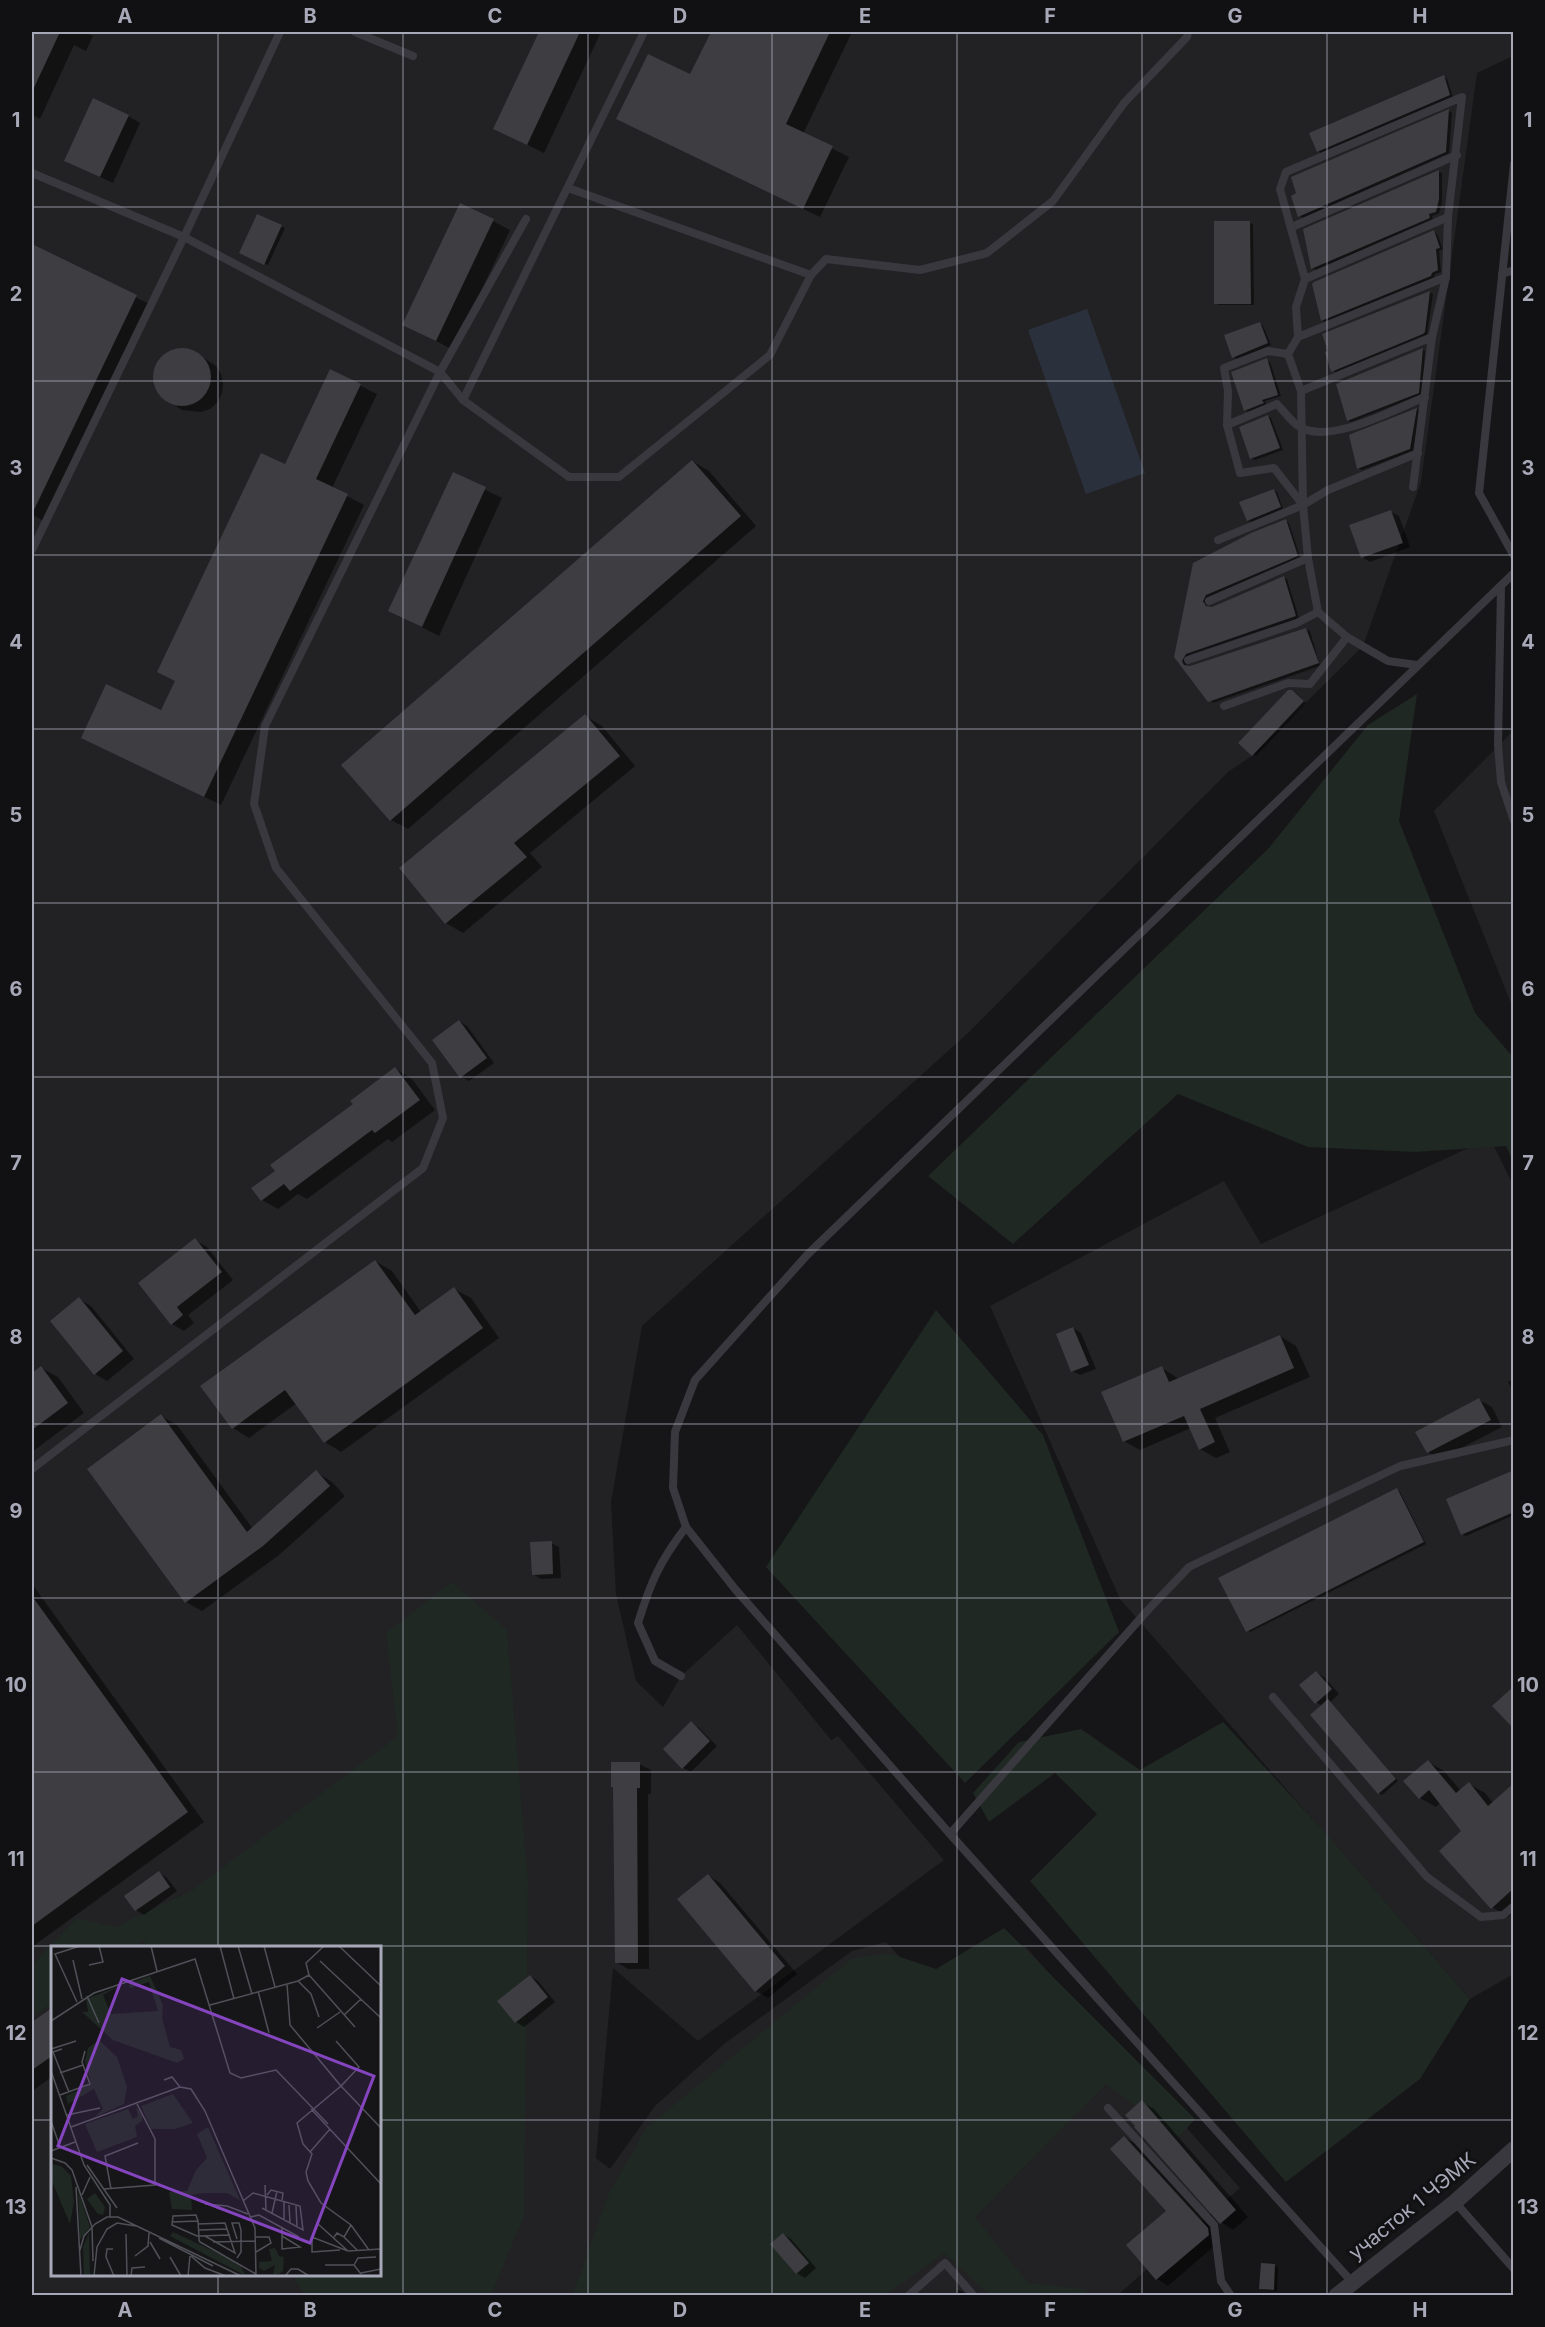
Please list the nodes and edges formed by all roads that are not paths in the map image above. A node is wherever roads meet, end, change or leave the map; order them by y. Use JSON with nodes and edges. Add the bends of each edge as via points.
{"nodes":[{"id":1,"x":280,"y":32,"type":"edge"},
{"id":2,"x":355,"y":32,"type":"edge"},
{"id":3,"x":644,"y":32,"type":"edge"},
{"id":4,"x":1188,"y":32,"type":"edge"},
{"id":5,"x":413,"y":56,"type":"dead end"},
{"id":6,"x":1457,"y":155,"type":"junction"},
{"id":7,"x":1514,"y":164,"type":"edge"},
{"id":8,"x":32,"y":173,"type":"edge"},
{"id":9,"x":568,"y":188,"type":"junction"},
{"id":10,"x":1448,"y":217,"type":"junction"},
{"id":11,"x":526,"y":219,"type":"dead end"},
{"id":12,"x":1292,"y":227,"type":"junction"},
{"id":13,"x":184,"y":237,"type":"junction"},
{"id":14,"x":1514,"y":270,"type":"edge"},
{"id":15,"x":1502,"y":274,"type":"junction"},
{"id":16,"x":811,"y":275,"type":"junction"},
{"id":17,"x":1446,"y":277,"type":"junction"},
{"id":18,"x":1305,"y":279,"type":"junction"},
{"id":19,"x":1298,"y":337,"type":"junction"},
{"id":20,"x":1432,"y":337,"type":"junction"},
{"id":21,"x":1288,"y":354,"type":"junction"},
{"id":22,"x":440,"y":372,"type":"junction"},
{"id":23,"x":1301,"y":391,"type":"junction"},
{"id":24,"x":1425,"y":397,"type":"junction"},
{"id":25,"x":463,"y":400,"type":"junction"},
{"id":26,"x":1227,"y":425,"type":"junction"},
{"id":27,"x":1300,"y":428,"type":"junction"},
{"id":28,"x":1418,"y":453,"type":"junction"},
{"id":29,"x":1413,"y":488,"type":"dead end"},
{"id":30,"x":1303,"y":505,"type":"junction"},
{"id":31,"x":1218,"y":540,"type":"dead end"},
{"id":32,"x":32,"y":550,"type":"edge"},
{"id":33,"x":1514,"y":556,"type":"edge"},
{"id":34,"x":1308,"y":558,"type":"junction"},
{"id":35,"x":1514,"y":573,"type":"edge"},
{"id":36,"x":1501,"y":587,"type":"junction"},
{"id":37,"x":1209,"y":601,"type":"dead end"},
{"id":38,"x":1318,"y":612,"type":"junction"},
{"id":39,"x":1347,"y":637,"type":"junction"},
{"id":40,"x":1188,"y":660,"type":"dead end"},
{"id":41,"x":1417,"y":665,"type":"junction"},
{"id":42,"x":1224,"y":706,"type":"dead end"},
{"id":43,"x":1514,"y":821,"type":"edge"},
{"id":44,"x":1514,"y":1440,"type":"edge"},
{"id":45,"x":32,"y":1469,"type":"edge"},
{"id":46,"x":686,"y":1527,"type":"junction"},
{"id":47,"x":681,"y":1676,"type":"dead end"},
{"id":48,"x":1273,"y":1697,"type":"dead end"},
{"id":49,"x":950,"y":1834,"type":"junction"},
{"id":50,"x":1514,"y":1906,"type":"edge"},
{"id":51,"x":1108,"y":2108,"type":"dead end"},
{"id":52,"x":1514,"y":2149,"type":"edge"},
{"id":53,"x":1455,"y":2202,"type":"junction"},
{"id":54,"x":1514,"y":2269,"type":"edge"},
{"id":55,"x":1352,"y":2282,"type":"junction"},
{"id":56,"x":908,"y":2295,"type":"edge"},
{"id":57,"x":974,"y":2295,"type":"edge"},
{"id":58,"x":1231,"y":2295,"type":"edge"},
{"id":59,"x":1336,"y":2295,"type":"edge"}],
"edges":[{"from":1,"to":13,"type":"lane"},
{"from":2,"to":5,"type":"lane"},
{"from":3,"to":9,"type":"lane"},
{"from":4,"to":16,"type":"lane","via":[[1124,103],[1053,201],[987,253],[920,270],[826,259]]},
{"from":6,"to":10,"type":"lane"},
{"from":6,"to":12,"type":"lane"},
{"from":6,"to":12,"type":"lane","via":[[1462,97],[1286,172],[1280,189]]},
{"from":7,"to":15,"type":"lane"},
{"from":8,"to":13,"type":"lane"},
{"from":9,"to":16,"type":"lane"},
{"from":9,"to":25,"type":"lane"},
{"from":10,"to":17,"type":"lane"},
{"from":10,"to":18,"type":"lane"},
{"from":11,"to":22,"type":"lane"},
{"from":12,"to":18,"type":"lane"},
{"from":13,"to":22,"type":"lane"},
{"from":13,"to":32,"type":"lane"},
{"from":14,"to":15,"type":"lane"},
{"from":15,"to":33,"type":"lane","via":[[1479,493]]},
{"from":16,"to":25,"type":"lane","via":[[770,355],[619,477],[569,477]]},
{"from":17,"to":19,"type":"lane"},
{"from":17,"to":20,"type":"lane"},
{"from":18,"to":19,"type":"lane","via":[[1296,307]]},
{"from":19,"to":21,"type":"lane"},
{"from":20,"to":23,"type":"lane"},
{"from":20,"to":24,"type":"lane"},
{"from":21,"to":23,"type":"lane"},
{"from":21,"to":26,"type":"lane","via":[[1268,351],[1224,368]]},
{"from":22,"to":25,"type":"lane"},
{"from":22,"to":45,"type":"lane","via":[[265,726],[254,804],[276,868],[432,1063],[443,1118],[423,1168]]},
{"from":23,"to":27,"type":"lane"},
{"from":24,"to":27,"type":"lane","via":[[1348,429],[1324,433]]},
{"from":24,"to":28,"type":"lane"},
{"from":26,"to":27,"type":"lane","via":[[1277,404]]},
{"from":26,"to":30,"type":"lane","via":[[1240,473],[1274,468]]},
{"from":27,"to":30,"type":"lane"},
{"from":28,"to":29,"type":"lane"},
{"from":28,"to":30,"type":"lane","via":[[1328,490]]},
{"from":30,"to":31,"type":"lane"},
{"from":30,"to":34,"type":"lane"},
{"from":34,"to":37,"type":"lane"},
{"from":34,"to":38,"type":"lane"},
{"from":35,"to":36,"type":"lane"},
{"from":36,"to":41,"type":"lane"},
{"from":36,"to":43,"type":"lane","via":[[1498,745],[1501,782]]},
{"from":38,"to":39,"type":"lane"},
{"from":38,"to":40,"type":"lane","via":[[1297,623]]},
{"from":39,"to":41,"type":"lane","via":[[1389,661]]},
{"from":39,"to":42,"type":"lane","via":[[1310,684],[1288,683]]},
{"from":41,"to":46,"type":"lane","via":[[808,1254],[695,1380],[675,1432],[673,1488]]},
{"from":44,"to":49,"type":"lane","via":[[1400,1466],[1189,1567]]},
{"from":46,"to":47,"type":"lane","via":[[664,1555],[638,1623],[655,1661]]},
{"from":46,"to":49,"type":"lane","via":[[735,1589]]},
{"from":48,"to":50,"type":"lane","via":[[1427,1877],[1481,1917],[1503,1915]]},
{"from":49,"to":55,"type":"lane"},
{"from":51,"to":58,"type":"lane","via":[[1214,2225],[1221,2281]]},
{"from":52,"to":53,"type":"street","name":"участок 1 ЧЭМК"},
{"from":53,"to":54,"type":"lane"},
{"from":53,"to":55,"type":"street","name":"участок 1 ЧЭМК"},
{"from":55,"to":59,"type":"street","name":"участок 1 ЧЭМК"},
{"from":56,"to":57,"type":"lane","via":[[945,2263]]}]}
